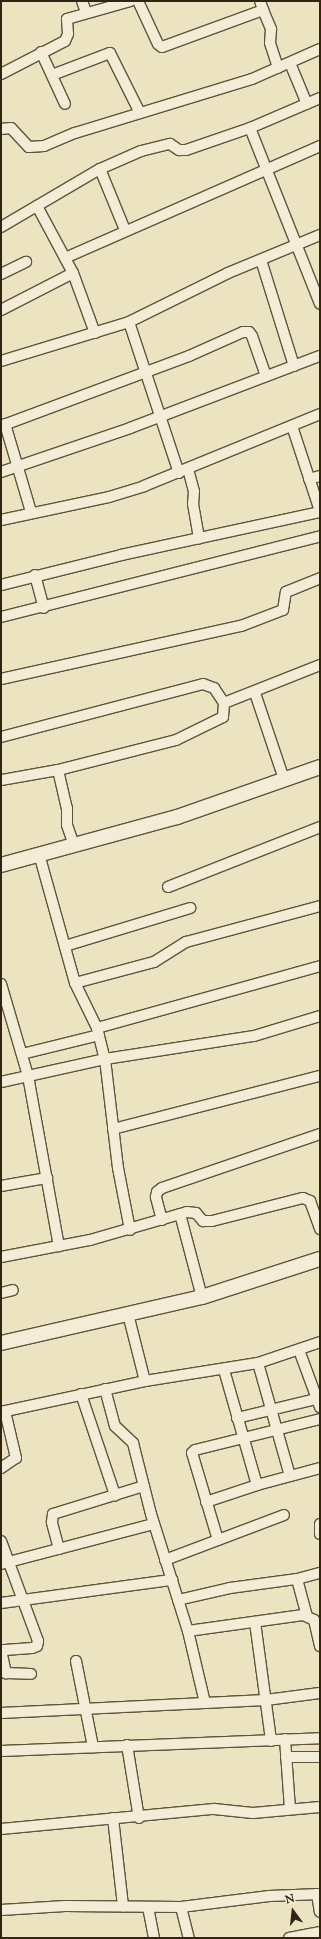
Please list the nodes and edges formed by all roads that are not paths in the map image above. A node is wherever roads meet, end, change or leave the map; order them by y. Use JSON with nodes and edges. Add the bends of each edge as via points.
{"nodes":[{"id":1,"x":82,"y":1,"type":"edge"},
{"id":2,"x":130,"y":1,"type":"edge"},
{"id":3,"x":138,"y":1,"type":"edge"},
{"id":4,"x":262,"y":6,"type":"edge"},
{"id":5,"x":86,"y":12,"type":"junction"},
{"id":6,"x":320,"y":49,"type":"edge"},
{"id":7,"x":41,"y":52,"type":"junction"},
{"id":8,"x":290,"y":63,"type":"junction"},
{"id":9,"x":278,"y":68,"type":"junction"},
{"id":10,"x":1,"y":74,"type":"edge"},
{"id":11,"x":52,"y":75,"type":"junction"},
{"id":12,"x":320,"y":98,"type":"edge"},
{"id":13,"x":65,"y":104,"type":"dead end"},
{"id":14,"x":306,"y":104,"type":"junction"},
{"id":15,"x":140,"y":113,"type":"junction"},
{"id":16,"x":250,"y":128,"type":"junction"},
{"id":17,"x":1,"y":129,"type":"edge"},
{"id":18,"x":320,"y":146,"type":"edge"},
{"id":19,"x":100,"y":170,"type":"junction"},
{"id":20,"x":267,"y":170,"type":"junction"},
{"id":21,"x":37,"y":206,"type":"junction"},
{"id":22,"x":1,"y":227,"type":"edge"},
{"id":23,"x":125,"y":230,"type":"junction"},
{"id":24,"x":320,"y":235,"type":"edge"},
{"id":25,"x":296,"y":245,"type":"junction"},
{"id":26,"x":65,"y":258,"type":"junction"},
{"id":27,"x":261,"y":260,"type":"junction"},
{"id":28,"x":26,"y":262,"type":"dead end"},
{"id":29,"x":73,"y":273,"type":"junction"},
{"id":30,"x":1,"y":274,"type":"edge"},
{"id":31,"x":319,"y":298,"type":"edge"},
{"id":32,"x":1,"y":310,"type":"edge"},
{"id":33,"x":129,"y":322,"type":"junction"},
{"id":34,"x":95,"y":333,"type":"junction"},
{"id":35,"x":320,"y":356,"type":"edge"},
{"id":36,"x":1,"y":361,"type":"edge"},
{"id":37,"x":294,"y":366,"type":"junction"},
{"id":38,"x":146,"y":373,"type":"junction"},
{"id":39,"x":266,"y":376,"type":"junction"},
{"id":40,"x":320,"y":414,"type":"edge"},
{"id":41,"x":160,"y":416,"type":"junction"},
{"id":42,"x":3,"y":425,"type":"edge"},
{"id":43,"x":292,"y":426,"type":"junction"},
{"id":44,"x":18,"y":467,"type":"junction"},
{"id":45,"x":183,"y":471,"type":"junction"},
{"id":46,"x":1,"y":472,"type":"edge"},
{"id":47,"x":320,"y":476,"type":"edge"},
{"id":48,"x":309,"y":479,"type":"junction"},
{"id":49,"x":320,"y":511,"type":"edge"},
{"id":50,"x":31,"y":512,"type":"junction"},
{"id":51,"x":1,"y":520,"type":"edge"},
{"id":52,"x":320,"y":536,"type":"edge"},
{"id":53,"x":199,"y":538,"type":"junction"},
{"id":54,"x":36,"y":575,"type":"junction"},
{"id":55,"x":320,"y":578,"type":"edge"},
{"id":56,"x":1,"y":585,"type":"edge"},
{"id":57,"x":44,"y":608,"type":"junction"},
{"id":58,"x":1,"y":617,"type":"edge"},
{"id":59,"x":320,"y":665,"type":"edge"},
{"id":60,"x":1,"y":679,"type":"edge"},
{"id":61,"x":255,"y":693,"type":"junction"},
{"id":62,"x":224,"y":703,"type":"junction"},
{"id":63,"x":1,"y":737,"type":"edge"},
{"id":64,"x":320,"y":767,"type":"edge"},
{"id":65,"x":58,"y":770,"type":"junction"},
{"id":66,"x":284,"y":779,"type":"junction"},
{"id":67,"x":1,"y":780,"type":"edge"},
{"id":68,"x":320,"y":827,"type":"edge"},
{"id":69,"x":74,"y":845,"type":"junction"},
{"id":70,"x":39,"y":854,"type":"junction"},
{"id":71,"x":1,"y":865,"type":"edge"},
{"id":72,"x":168,"y":887,"type":"dead end"},
{"id":73,"x":320,"y":906,"type":"edge"},
{"id":74,"x":190,"y":908,"type":"dead end"},
{"id":75,"x":66,"y":946,"type":"junction"},
{"id":76,"x":320,"y":966,"type":"edge"},
{"id":77,"x":75,"y":983,"type":"junction"},
{"id":78,"x":1,"y":984,"type":"edge"},
{"id":79,"x":320,"y":1016,"type":"edge"},
{"id":80,"x":98,"y":1032,"type":"junction"},
{"id":81,"x":22,"y":1054,"type":"junction"},
{"id":82,"x":105,"y":1058,"type":"junction"},
{"id":83,"x":28,"y":1076,"type":"junction"},
{"id":84,"x":320,"y":1076,"type":"edge"},
{"id":85,"x":1,"y":1082,"type":"edge"},
{"id":86,"x":113,"y":1129,"type":"junction"},
{"id":87,"x":320,"y":1134,"type":"edge"},
{"id":88,"x":47,"y":1178,"type":"junction"},
{"id":89,"x":1,"y":1186,"type":"edge"},
{"id":90,"x":180,"y":1214,"type":"junction"},
{"id":91,"x":162,"y":1220,"type":"junction"},
{"id":92,"x":320,"y":1229,"type":"edge"},
{"id":93,"x":130,"y":1230,"type":"junction"},
{"id":94,"x":59,"y":1246,"type":"junction"},
{"id":95,"x":1,"y":1258,"type":"edge"},
{"id":96,"x":320,"y":1259,"type":"edge"},
{"id":97,"x":13,"y":1290,"type":"dead end"},
{"id":98,"x":1,"y":1292,"type":"edge"},
{"id":99,"x":202,"y":1297,"type":"junction"},
{"id":100,"x":128,"y":1314,"type":"junction"},
{"id":101,"x":320,"y":1342,"type":"edge"},
{"id":102,"x":1,"y":1343,"type":"edge"},
{"id":103,"x":299,"y":1350,"type":"junction"},
{"id":104,"x":258,"y":1363,"type":"junction"},
{"id":105,"x":224,"y":1370,"type":"junction"},
{"id":106,"x":144,"y":1381,"type":"junction"},
{"id":107,"x":105,"y":1389,"type":"junction"},
{"id":108,"x":81,"y":1394,"type":"junction"},
{"id":109,"x":319,"y":1401,"type":"edge"},
{"id":110,"x":271,"y":1410,"type":"junction"},
{"id":111,"x":3,"y":1412,"type":"edge"},
{"id":112,"x":237,"y":1418,"type":"junction"},
{"id":113,"x":320,"y":1419,"type":"edge"},
{"id":114,"x":277,"y":1430,"type":"junction"},
{"id":115,"x":244,"y":1440,"type":"junction"},
{"id":116,"x":1,"y":1468,"type":"edge"},
{"id":117,"x":320,"y":1468,"type":"edge"},
{"id":118,"x":290,"y":1476,"type":"junction"},
{"id":119,"x":257,"y":1485,"type":"junction"},
{"id":120,"x":144,"y":1486,"type":"junction"},
{"id":121,"x":115,"y":1494,"type":"junction"},
{"id":122,"x":206,"y":1502,"type":"junction"},
{"id":123,"x":284,"y":1516,"type":"dead end"},
{"id":124,"x":154,"y":1524,"type":"junction"},
{"id":125,"x":320,"y":1524,"type":"edge"},
{"id":126,"x":320,"y":1534,"type":"edge"},
{"id":127,"x":218,"y":1540,"type":"junction"},
{"id":128,"x":1,"y":1541,"type":"edge"},
{"id":129,"x":59,"y":1548,"type":"junction"},
{"id":130,"x":165,"y":1560,"type":"junction"},
{"id":131,"x":4,"y":1563,"type":"edge"},
{"id":132,"x":320,"y":1573,"type":"edge"},
{"id":133,"x":297,"y":1579,"type":"junction"},
{"id":134,"x":172,"y":1580,"type":"junction"},
{"id":135,"x":22,"y":1599,"type":"junction"},
{"id":136,"x":178,"y":1600,"type":"junction"},
{"id":137,"x":1,"y":1603,"type":"edge"},
{"id":138,"x":307,"y":1616,"type":"junction"},
{"id":139,"x":254,"y":1622,"type":"junction"},
{"id":140,"x":188,"y":1631,"type":"junction"},
{"id":141,"x":320,"y":1646,"type":"edge"},
{"id":142,"x":1,"y":1650,"type":"edge"},
{"id":143,"x":76,"y":1661,"type":"dead end"},
{"id":144,"x":31,"y":1674,"type":"dead end"},
{"id":145,"x":320,"y":1693,"type":"edge"},
{"id":146,"x":266,"y":1700,"type":"junction"},
{"id":147,"x":205,"y":1704,"type":"junction"},
{"id":148,"x":86,"y":1710,"type":"junction"},
{"id":149,"x":1,"y":1713,"type":"edge"},
{"id":150,"x":320,"y":1738,"type":"edge"},
{"id":151,"x":285,"y":1740,"type":"junction"},
{"id":152,"x":272,"y":1741,"type":"junction"},
{"id":153,"x":127,"y":1746,"type":"junction"},
{"id":154,"x":93,"y":1747,"type":"junction"},
{"id":155,"x":1,"y":1751,"type":"edge"},
{"id":156,"x":286,"y":1757,"type":"junction"},
{"id":157,"x":320,"y":1757,"type":"edge"},
{"id":158,"x":320,"y":1807,"type":"edge"},
{"id":159,"x":290,"y":1809,"type":"junction"},
{"id":160,"x":113,"y":1818,"type":"junction"},
{"id":161,"x":139,"y":1818,"type":"junction"},
{"id":162,"x":1,"y":1829,"type":"edge"},
{"id":163,"x":318,"y":1894,"type":"edge"},
{"id":164,"x":123,"y":1906,"type":"junction"},
{"id":165,"x":181,"y":1906,"type":"junction"},
{"id":166,"x":148,"y":1907,"type":"junction"},
{"id":167,"x":1,"y":1910,"type":"edge"},
{"id":168,"x":320,"y":1912,"type":"edge"},
{"id":169,"x":320,"y":1932,"type":"edge"},
{"id":170,"x":154,"y":1938,"type":"edge"},
{"id":171,"x":189,"y":1938,"type":"edge"},
{"id":172,"x":289,"y":1938,"type":"edge"}],
"edges":[{"from":1,"to":5,"type":"street"},
{"from":2,"to":5,"type":"street"},
{"from":3,"to":4,"type":"street","via":[[158,44],[162,47]]},
{"from":4,"to":9,"type":"street","via":[[271,29],[270,43]]},
{"from":5,"to":7,"type":"street","via":[[68,19],[68,34],[65,41]]},
{"from":6,"to":8,"type":"street"},
{"from":7,"to":10,"type":"street"},
{"from":7,"to":11,"type":"street"},
{"from":8,"to":9,"type":"street"},
{"from":8,"to":14,"type":"street"},
{"from":9,"to":15,"type":"street"},
{"from":11,"to":13,"type":"street"},
{"from":11,"to":15,"type":"street","via":[[110,53]]},
{"from":12,"to":14,"type":"street"},
{"from":14,"to":16,"type":"street"},
{"from":15,"to":17,"type":"street","via":[[35,148],[24,143],[11,128]]},
{"from":16,"to":19,"type":"street","via":[[186,150],[179,150],[170,144],[141,151]]},
{"from":16,"to":20,"type":"street"},
{"from":18,"to":20,"type":"street"},
{"from":19,"to":21,"type":"street"},
{"from":19,"to":23,"type":"street"},
{"from":20,"to":23,"type":"street"},
{"from":20,"to":25,"type":"street"},
{"from":21,"to":22,"type":"street"},
{"from":21,"to":26,"type":"street"},
{"from":23,"to":26,"type":"street"},
{"from":24,"to":25,"type":"street"},
{"from":25,"to":27,"type":"street"},
{"from":25,"to":31,"type":"street"},
{"from":26,"to":29,"type":"street"},
{"from":27,"to":33,"type":"street"},
{"from":27,"to":37,"type":"street"},
{"from":28,"to":30,"type":"street"},
{"from":29,"to":32,"type":"street"},
{"from":29,"to":34,"type":"street"},
{"from":33,"to":34,"type":"street"},
{"from":33,"to":38,"type":"street"},
{"from":34,"to":36,"type":"street"},
{"from":35,"to":37,"type":"street"},
{"from":37,"to":39,"type":"street"},
{"from":38,"to":39,"type":"street","via":[[243,332],[249,332]]},
{"from":38,"to":41,"type":"street"},
{"from":38,"to":42,"type":"street"},
{"from":39,"to":41,"type":"street"},
{"from":40,"to":43,"type":"street"},
{"from":41,"to":44,"type":"street"},
{"from":41,"to":45,"type":"street"},
{"from":42,"to":44,"type":"street"},
{"from":43,"to":45,"type":"street"},
{"from":43,"to":48,"type":"street"},
{"from":44,"to":46,"type":"street"},
{"from":44,"to":50,"type":"street"},
{"from":45,"to":50,"type":"street","via":[[108,497]]},
{"from":45,"to":53,"type":"street","via":[[194,491],[193,509]]},
{"from":47,"to":48,"type":"street"},
{"from":48,"to":49,"type":"street"},
{"from":49,"to":53,"type":"street"},
{"from":50,"to":51,"type":"street"},
{"from":52,"to":57,"type":"street"},
{"from":53,"to":54,"type":"street"},
{"from":54,"to":56,"type":"street"},
{"from":54,"to":57,"type":"street"},
{"from":55,"to":60,"type":"street","via":[[286,592],[283,610],[241,626]]},
{"from":57,"to":58,"type":"street"},
{"from":59,"to":61,"type":"street"},
{"from":61,"to":62,"type":"street"},
{"from":61,"to":66,"type":"street"},
{"from":62,"to":63,"type":"street","via":[[214,688],[203,684],[64,723]]},
{"from":62,"to":65,"type":"street","via":[[225,712],[218,721],[176,740]]},
{"from":64,"to":66,"type":"street"},
{"from":65,"to":67,"type":"street"},
{"from":65,"to":69,"type":"street","via":[[68,808],[67,826]]},
{"from":66,"to":69,"type":"street","via":[[177,817]]},
{"from":68,"to":72,"type":"street"},
{"from":69,"to":70,"type":"street"},
{"from":70,"to":71,"type":"street"},
{"from":70,"to":75,"type":"street"},
{"from":73,"to":77,"type":"street","via":[[186,942],[154,962]]},
{"from":74,"to":75,"type":"street"},
{"from":75,"to":77,"type":"street"},
{"from":76,"to":80,"type":"street"},
{"from":77,"to":80,"type":"street"},
{"from":78,"to":81,"type":"street"},
{"from":79,"to":82,"type":"street","via":[[254,1036]]},
{"from":80,"to":81,"type":"street"},
{"from":80,"to":82,"type":"street"},
{"from":81,"to":83,"type":"street"},
{"from":82,"to":83,"type":"street"},
{"from":82,"to":86,"type":"street"},
{"from":83,"to":85,"type":"street"},
{"from":83,"to":88,"type":"street"},
{"from":84,"to":86,"type":"street"},
{"from":86,"to":93,"type":"street"},
{"from":87,"to":91,"type":"street","via":[[162,1188],[156,1192],[156,1198]]},
{"from":88,"to":89,"type":"street"},
{"from":88,"to":94,"type":"street"},
{"from":90,"to":91,"type":"street"},
{"from":90,"to":92,"type":"street","via":[[192,1212],[203,1221],[212,1221],[307,1198]]},
{"from":90,"to":99,"type":"street"},
{"from":91,"to":93,"type":"street"},
{"from":93,"to":94,"type":"street"},
{"from":94,"to":95,"type":"street"},
{"from":96,"to":99,"type":"street"},
{"from":97,"to":98,"type":"street"},
{"from":99,"to":100,"type":"street"},
{"from":100,"to":102,"type":"street"},
{"from":100,"to":106,"type":"street"},
{"from":101,"to":103,"type":"street"},
{"from":103,"to":104,"type":"street"},
{"from":103,"to":109,"type":"street"},
{"from":104,"to":105,"type":"street"},
{"from":104,"to":110,"type":"street"},
{"from":105,"to":106,"type":"street"},
{"from":105,"to":112,"type":"street"},
{"from":106,"to":107,"type":"street"},
{"from":107,"to":108,"type":"street"},
{"from":107,"to":120,"type":"street","via":[[115,1426],[133,1443]]},
{"from":108,"to":111,"type":"street"},
{"from":108,"to":121,"type":"street"},
{"from":109,"to":110,"type":"street"},
{"from":110,"to":112,"type":"street"},
{"from":110,"to":114,"type":"street"},
{"from":111,"to":116,"type":"street","via":[[16,1458]]},
{"from":112,"to":115,"type":"street"},
{"from":113,"to":114,"type":"street"},
{"from":114,"to":115,"type":"street"},
{"from":114,"to":118,"type":"street"},
{"from":115,"to":119,"type":"street"},
{"from":115,"to":122,"type":"street","via":[[195,1450],[192,1453]]},
{"from":117,"to":118,"type":"street"},
{"from":118,"to":119,"type":"street"},
{"from":119,"to":122,"type":"street"},
{"from":120,"to":121,"type":"street"},
{"from":120,"to":124,"type":"street"},
{"from":121,"to":129,"type":"street","via":[[53,1514],[52,1522]]},
{"from":122,"to":127,"type":"street"},
{"from":123,"to":127,"type":"street"},
{"from":124,"to":129,"type":"street"},
{"from":124,"to":130,"type":"street"},
{"from":125,"to":126,"type":"street"},
{"from":127,"to":130,"type":"street"},
{"from":128,"to":131,"type":"street"},
{"from":129,"to":131,"type":"street"},
{"from":130,"to":134,"type":"street"},
{"from":131,"to":135,"type":"street"},
{"from":132,"to":133,"type":"street"},
{"from":133,"to":136,"type":"street","via":[[230,1588]]},
{"from":133,"to":138,"type":"street"},
{"from":134,"to":135,"type":"street"},
{"from":134,"to":136,"type":"street"},
{"from":135,"to":137,"type":"street"},
{"from":135,"to":142,"type":"street","via":[[38,1637],[37,1646]]},
{"from":136,"to":140,"type":"street"},
{"from":138,"to":139,"type":"street"},
{"from":138,"to":141,"type":"street","via":[[314,1620]]},
{"from":139,"to":140,"type":"street"},
{"from":139,"to":146,"type":"street"},
{"from":140,"to":147,"type":"street"},
{"from":142,"to":144,"type":"street","via":[[6,1673]]},
{"from":143,"to":148,"type":"street"},
{"from":145,"to":146,"type":"street"},
{"from":146,"to":147,"type":"street"},
{"from":146,"to":152,"type":"street"},
{"from":147,"to":148,"type":"street"},
{"from":148,"to":149,"type":"street"},
{"from":148,"to":154,"type":"street"},
{"from":150,"to":151,"type":"street"},
{"from":151,"to":152,"type":"street"},
{"from":151,"to":156,"type":"street"},
{"from":152,"to":153,"type":"street"},
{"from":153,"to":154,"type":"street"},
{"from":153,"to":161,"type":"street"},
{"from":154,"to":155,"type":"street"},
{"from":156,"to":157,"type":"street"},
{"from":156,"to":159,"type":"street"},
{"from":158,"to":159,"type":"street"},
{"from":159,"to":161,"type":"street","via":[[245,1813],[214,1809]]},
{"from":160,"to":161,"type":"street"},
{"from":160,"to":162,"type":"street"},
{"from":160,"to":164,"type":"street"},
{"from":163,"to":165,"type":"street","via":[[269,1896]]},
{"from":163,"to":168,"type":"street"},
{"from":164,"to":166,"type":"street"},
{"from":164,"to":167,"type":"street"},
{"from":165,"to":166,"type":"street"},
{"from":165,"to":171,"type":"street"},
{"from":166,"to":170,"type":"street"},
{"from":169,"to":172,"type":"street"}]}
